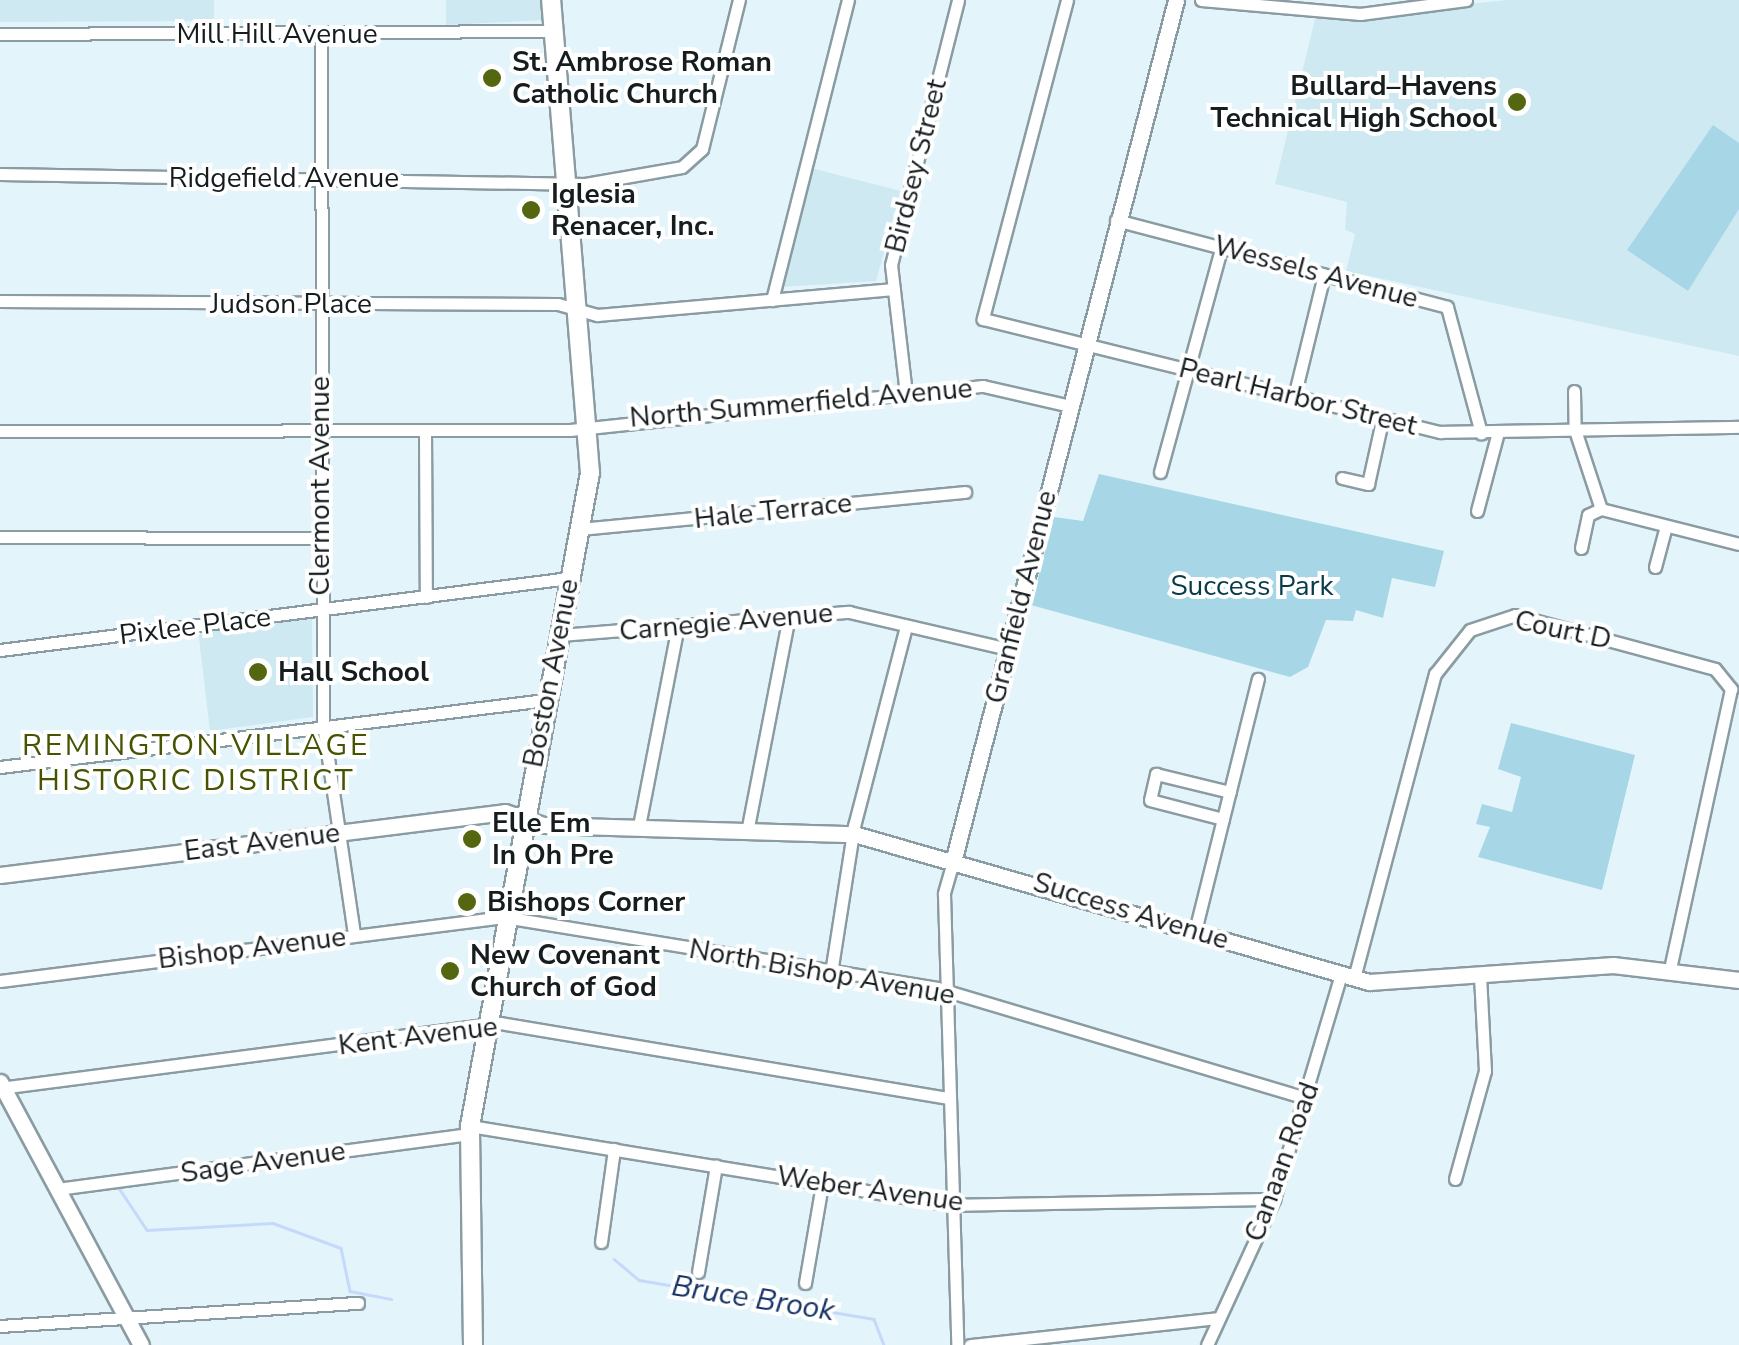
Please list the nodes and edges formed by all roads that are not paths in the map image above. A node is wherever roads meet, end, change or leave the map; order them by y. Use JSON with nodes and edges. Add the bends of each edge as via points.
{"nodes":[{"id":1,"x":551,"y":0,"type":"edge"},
{"id":2,"x":739,"y":0,"type":"edge"},
{"id":3,"x":848,"y":0,"type":"edge"},
{"id":4,"x":958,"y":0,"type":"edge"},
{"id":5,"x":1066,"y":0,"type":"edge"},
{"id":6,"x":1176,"y":0,"type":"edge"},
{"id":7,"x":1201,"y":0,"type":"edge"},
{"id":8,"x":1362,"y":0,"type":"edge"},
{"id":9,"x":1466,"y":0,"type":"edge"},
{"id":10,"x":1360,"y":14,"type":"junction"},
{"id":11,"x":554,"y":31,"type":"junction"},
{"id":12,"x":0,"y":34,"type":"edge"},
{"id":13,"x":321,"y":34,"type":"junction"},
{"id":14,"x":0,"y":174,"type":"edge"},
{"id":15,"x":320,"y":180,"type":"junction"},
{"id":16,"x":568,"y":182,"type":"junction"},
{"id":17,"x":1116,"y":220,"type":"junction"},
{"id":18,"x":1222,"y":246,"type":"junction"},
{"id":19,"x":1324,"y":275,"type":"junction"},
{"id":20,"x":894,"y":288,"type":"junction"},
{"id":21,"x":772,"y":300,"type":"junction"},
{"id":22,"x":0,"y":301,"type":"edge"},
{"id":23,"x":321,"y":305,"type":"junction"},
{"id":24,"x":580,"y":311,"type":"junction"},
{"id":25,"x":1087,"y":343,"type":"junction"},
{"id":26,"x":1189,"y":371,"type":"junction"},
{"id":27,"x":1574,"y":392,"type":"dead end"},
{"id":28,"x":906,"y":394,"type":"junction"},
{"id":29,"x":1294,"y":397,"type":"junction"},
{"id":30,"x":1070,"y":406,"type":"junction"},
{"id":31,"x":1382,"y":421,"type":"junction"},
{"id":32,"x":590,"y":426,"type":"junction"},
{"id":33,"x":1739,"y":428,"type":"edge"},
{"id":34,"x":1575,"y":430,"type":"junction"},
{"id":35,"x":0,"y":431,"type":"edge"},
{"id":36,"x":320,"y":432,"type":"junction"},
{"id":37,"x":425,"y":432,"type":"junction"},
{"id":38,"x":1498,"y":432,"type":"junction"},
{"id":39,"x":1481,"y":433,"type":"junction"},
{"id":40,"x":1160,"y":472,"type":"dead end"},
{"id":41,"x":1342,"y":478,"type":"dead end"},
{"id":42,"x":965,"y":492,"type":"dead end"},
{"id":43,"x":1600,"y":509,"type":"junction"},
{"id":44,"x":1477,"y":510,"type":"dead end"},
{"id":45,"x":1666,"y":526,"type":"junction"},
{"id":46,"x":580,"y":529,"type":"junction"},
{"id":47,"x":0,"y":537,"type":"edge"},
{"id":48,"x":318,"y":538,"type":"junction"},
{"id":49,"x":1739,"y":544,"type":"edge"},
{"id":50,"x":1581,"y":548,"type":"dead end"},
{"id":51,"x":1655,"y":567,"type":"dead end"},
{"id":52,"x":568,"y":578,"type":"junction"},
{"id":53,"x":426,"y":597,"type":"junction"},
{"id":54,"x":320,"y":611,"type":"junction"},
{"id":55,"x":789,"y":616,"type":"junction"},
{"id":56,"x":678,"y":626,"type":"junction"},
{"id":57,"x":906,"y":626,"type":"junction"},
{"id":58,"x":560,"y":634,"type":"junction"},
{"id":59,"x":1008,"y":649,"type":"junction"},
{"id":60,"x":0,"y":650,"type":"edge"},
{"id":61,"x":1258,"y":679,"type":"dead end"},
{"id":62,"x":546,"y":700,"type":"junction"},
{"id":63,"x":324,"y":724,"type":"junction"},
{"id":64,"x":0,"y":767,"type":"edge"},
{"id":65,"x":1230,"y":792,"type":"junction"},
{"id":66,"x":523,"y":818,"type":"junction"},
{"id":67,"x":1223,"y":819,"type":"junction"},
{"id":68,"x":639,"y":826,"type":"junction"},
{"id":69,"x":343,"y":832,"type":"junction"},
{"id":70,"x":747,"y":832,"type":"junction"},
{"id":71,"x":854,"y":834,"type":"junction"},
{"id":72,"x":954,"y":858,"type":"junction"},
{"id":73,"x":0,"y":876,"type":"edge"},
{"id":74,"x":504,"y":917,"type":"junction"},
{"id":75,"x":1196,"y":930,"type":"junction"},
{"id":76,"x":354,"y":935,"type":"junction"},
{"id":77,"x":1670,"y":968,"type":"junction"},
{"id":78,"x":830,"y":974,"type":"junction"},
{"id":79,"x":1347,"y":976,"type":"junction"},
{"id":80,"x":1480,"y":976,"type":"junction"},
{"id":81,"x":1739,"y":980,"type":"edge"},
{"id":82,"x":0,"y":981,"type":"edge"},
{"id":83,"x":946,"y":990,"type":"junction"},
{"id":84,"x":484,"y":1026,"type":"junction"},
{"id":85,"x":1,"y":1086,"type":"edge"},
{"id":86,"x":949,"y":1098,"type":"junction"},
{"id":87,"x":1309,"y":1098,"type":"junction"},
{"id":88,"x":470,"y":1130,"type":"junction"},
{"id":89,"x":614,"y":1149,"type":"junction"},
{"id":90,"x":716,"y":1166,"type":"junction"},
{"id":91,"x":1455,"y":1180,"type":"dead end"},
{"id":92,"x":822,"y":1185,"type":"junction"},
{"id":93,"x":57,"y":1189,"type":"junction"},
{"id":94,"x":1274,"y":1198,"type":"junction"},
{"id":95,"x":950,"y":1205,"type":"junction"},
{"id":96,"x":601,"y":1242,"type":"dead end"},
{"id":97,"x":698,"y":1272,"type":"dead end"},
{"id":98,"x":805,"y":1283,"type":"dead end"},
{"id":99,"x":358,"y":1303,"type":"dead end"},
{"id":100,"x":1219,"y":1318,"type":"junction"},
{"id":101,"x":128,"y":1320,"type":"junction"},
{"id":102,"x":0,"y":1326,"type":"edge"},
{"id":103,"x":142,"y":1345,"type":"edge"},
{"id":104,"x":473,"y":1345,"type":"edge"},
{"id":105,"x":957,"y":1345,"type":"edge"},
{"id":106,"x":970,"y":1345,"type":"edge"},
{"id":107,"x":1207,"y":1345,"type":"edge"}],
"edges":[{"from":1,"to":11,"type":"main road","name":"Boston Avenue"},
{"from":2,"to":16,"type":"street","name":"Ridgefield Avenue","via":[[696,161]]},
{"from":3,"to":21,"type":"street"},
{"from":4,"to":20,"type":"street","name":"Birdsey Street","via":[[892,265]]},
{"from":5,"to":25,"type":"street","name":"Pearl Harbor Street","via":[[984,319]]},
{"from":6,"to":17,"type":"street","name":"Granfield Avenue"},
{"from":7,"to":10,"type":"street"},
{"from":8,"to":10,"type":"street"},
{"from":9,"to":10,"type":"street"},
{"from":11,"to":13,"type":"street","name":"Mill Hill Avenue"},
{"from":11,"to":16,"type":"main road","name":"Boston Avenue"},
{"from":12,"to":13,"type":"street","name":"Mill Hill Avenue"},
{"from":13,"to":15,"type":"street","name":"Clermont Avenue"},
{"from":14,"to":15,"type":"street","name":"Ridgefield Avenue"},
{"from":15,"to":16,"type":"street","name":"Ridgefield Avenue"},
{"from":15,"to":23,"type":"street","name":"Clermont Avenue"},
{"from":16,"to":24,"type":"main road","name":"Boston Avenue"},
{"from":17,"to":18,"type":"street","name":"Wessels Avenue"},
{"from":17,"to":25,"type":"street","name":"Granfield Avenue"},
{"from":18,"to":19,"type":"street","name":"Wessels Avenue"},
{"from":18,"to":26,"type":"street"},
{"from":19,"to":29,"type":"street"},
{"from":19,"to":39,"type":"street","name":"Wessels Avenue","via":[[1447,307]]},
{"from":20,"to":21,"type":"street","name":"Judson Place"},
{"from":20,"to":28,"type":"street","name":"Birdsey Street"},
{"from":21,"to":24,"type":"street","name":"Judson Place"},
{"from":22,"to":23,"type":"street","name":"Judson Place"},
{"from":23,"to":24,"type":"street","name":"Judson Place"},
{"from":23,"to":36,"type":"street","name":"Clermont Avenue"},
{"from":24,"to":32,"type":"main road","name":"Boston Avenue"},
{"from":25,"to":26,"type":"street","name":"Pearl Harbor Street"},
{"from":25,"to":30,"type":"street","name":"Granfield Avenue"},
{"from":26,"to":29,"type":"street","name":"Pearl Harbor Street"},
{"from":26,"to":40,"type":"street"},
{"from":27,"to":34,"type":"street"},
{"from":28,"to":30,"type":"street","name":"North Summerfield Avenue","via":[[983,386]]},
{"from":28,"to":32,"type":"street","name":"North Summerfield Avenue"},
{"from":29,"to":31,"type":"street","name":"Pearl Harbor Street"},
{"from":30,"to":59,"type":"street","name":"Granfield Avenue"},
{"from":31,"to":39,"type":"street","name":"Pearl Harbor Street"},
{"from":31,"to":41,"type":"street","via":[[1368,484]]},
{"from":32,"to":37,"type":"street","name":"North Summerfield Avenue"},
{"from":32,"to":46,"type":"main road","name":"Boston Avenue"},
{"from":33,"to":34,"type":"street","name":"Pearl Harbor Street"},
{"from":34,"to":38,"type":"street","name":"Pearl Harbor Street"},
{"from":34,"to":43,"type":"street"},
{"from":35,"to":36,"type":"street","name":"North Summerfield Avenue"},
{"from":36,"to":37,"type":"street","name":"North Summerfield Avenue"},
{"from":36,"to":48,"type":"street","name":"Clermont Avenue"},
{"from":37,"to":53,"type":"street"},
{"from":38,"to":39,"type":"street","name":"Pearl Harbor Street"},
{"from":38,"to":44,"type":"street"},
{"from":42,"to":46,"type":"street","name":"Hale Terrace"},
{"from":43,"to":45,"type":"street"},
{"from":43,"to":50,"type":"street","via":[[1588,515]]},
{"from":45,"to":49,"type":"street"},
{"from":45,"to":51,"type":"street"},
{"from":46,"to":52,"type":"main road","name":"Boston Avenue"},
{"from":47,"to":48,"type":"street"},
{"from":48,"to":54,"type":"street","name":"Clermont Avenue"},
{"from":52,"to":53,"type":"street","name":"Pixlee Place"},
{"from":52,"to":58,"type":"main road","name":"Boston Avenue"},
{"from":53,"to":54,"type":"street","name":"Pixlee Place"},
{"from":54,"to":60,"type":"street","name":"Pixlee Place"},
{"from":54,"to":63,"type":"street","name":"Clermont Avenue"},
{"from":55,"to":56,"type":"street","name":"Carnegie Avenue"},
{"from":55,"to":57,"type":"street","name":"Carnegie Avenue","via":[[849,612]]},
{"from":55,"to":70,"type":"street"},
{"from":56,"to":58,"type":"street","name":"Carnegie Avenue"},
{"from":56,"to":68,"type":"street"},
{"from":57,"to":59,"type":"street","name":"Carnegie Avenue"},
{"from":57,"to":71,"type":"street"},
{"from":58,"to":62,"type":"main road","name":"Boston Avenue"},
{"from":59,"to":72,"type":"street","name":"Granfield Avenue"},
{"from":61,"to":65,"type":"street"},
{"from":62,"to":63,"type":"street"},
{"from":62,"to":66,"type":"main road","name":"Boston Avenue"},
{"from":63,"to":64,"type":"street"},
{"from":63,"to":69,"type":"street","name":"Clermont Avenue"},
{"from":65,"to":67,"type":"street"},
{"from":65,"to":67,"type":"street","via":[[1156,774],[1150,800]]},
{"from":66,"to":68,"type":"street","name":"Success Avenue"},
{"from":66,"to":69,"type":"street","name":"East Avenue","via":[[499,812]]},
{"from":66,"to":74,"type":"main road","name":"Boston Avenue"},
{"from":67,"to":75,"type":"street"},
{"from":68,"to":70,"type":"street","name":"Success Avenue"},
{"from":69,"to":73,"type":"street","name":"East Avenue"},
{"from":69,"to":76,"type":"street","name":"Clermont Avenue"},
{"from":70,"to":71,"type":"street","name":"Success Avenue"},
{"from":71,"to":72,"type":"street","name":"Success Avenue"},
{"from":71,"to":78,"type":"street"},
{"from":72,"to":75,"type":"street","name":"Success Avenue"},
{"from":72,"to":83,"type":"street","name":"Granfield Avenue","via":[[944,894]]},
{"from":74,"to":76,"type":"street","name":"Bishop Avenue"},
{"from":74,"to":78,"type":"street","name":"North Bishop Avenue"},
{"from":74,"to":84,"type":"main road","name":"Boston Avenue"},
{"from":75,"to":79,"type":"street","name":"Success Avenue"},
{"from":76,"to":82,"type":"street","name":"Bishop Avenue"},
{"from":77,"to":79,"type":"street","name":"Court D","via":[[1730,689],[1715,669],[1515,615],[1470,630],[1434,674]]},
{"from":77,"to":80,"type":"street","name":"Success Avenue"},
{"from":77,"to":81,"type":"street","name":"Success Avenue"},
{"from":78,"to":83,"type":"street","name":"North Bishop Avenue"},
{"from":79,"to":80,"type":"street","name":"Success Avenue"},
{"from":79,"to":87,"type":"street","name":"Canaan Road"},
{"from":80,"to":91,"type":"street","via":[[1485,1071]]},
{"from":83,"to":86,"type":"street","name":"Granfield Avenue"},
{"from":83,"to":87,"type":"street","name":"North Bishop Avenue"},
{"from":84,"to":85,"type":"street","name":"Kent Avenue"},
{"from":84,"to":86,"type":"street","name":"Kent Avenue"},
{"from":84,"to":88,"type":"main road","name":"Boston Avenue"},
{"from":85,"to":93,"type":"street"},
{"from":86,"to":95,"type":"street","name":"Granfield Avenue"},
{"from":87,"to":94,"type":"street","name":"Canaan Road"},
{"from":88,"to":89,"type":"street","name":"Weber Avenue"},
{"from":88,"to":93,"type":"street","name":"Sage Avenue"},
{"from":88,"to":104,"type":"main road","name":"Boston Avenue"},
{"from":89,"to":90,"type":"street","name":"Weber Avenue"},
{"from":89,"to":96,"type":"street"},
{"from":90,"to":92,"type":"street","name":"Weber Avenue"},
{"from":90,"to":97,"type":"street"},
{"from":92,"to":95,"type":"street","name":"Weber Avenue"},
{"from":92,"to":98,"type":"street"},
{"from":93,"to":101,"type":"street"},
{"from":94,"to":95,"type":"street","name":"Weber Avenue"},
{"from":94,"to":100,"type":"street","name":"Canaan Road"},
{"from":95,"to":105,"type":"street","name":"Granfield Avenue"},
{"from":99,"to":101,"type":"street"},
{"from":100,"to":106,"type":"street"},
{"from":100,"to":107,"type":"street","name":"Canaan Road"},
{"from":101,"to":102,"type":"street"},
{"from":101,"to":103,"type":"street"}]}
